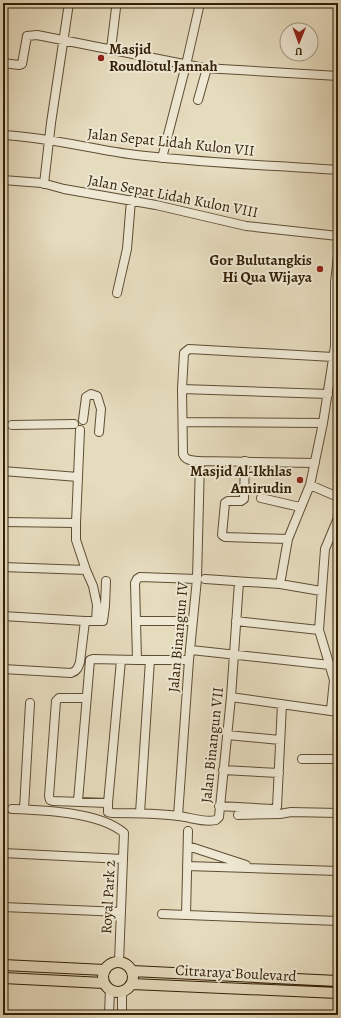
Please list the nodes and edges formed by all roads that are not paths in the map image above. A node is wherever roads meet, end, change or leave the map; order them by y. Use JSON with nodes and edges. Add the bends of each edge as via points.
{"nodes":[{"id":1,"x":69,"y":3,"type":"edge"},
{"id":2,"x":200,"y":3,"type":"edge"},
{"id":3,"x":116,"y":8,"type":"dead end"},
{"id":4,"x":64,"y":40,"type":"junction"},
{"id":5,"x":111,"y":49,"type":"junction"},
{"id":6,"x":3,"y":63,"type":"edge"},
{"id":7,"x":186,"y":64,"type":"junction"},
{"id":8,"x":207,"y":68,"type":"junction"},
{"id":9,"x":338,"y":76,"type":"edge"},
{"id":10,"x":198,"y":100,"type":"dead end"},
{"id":11,"x":3,"y":135,"type":"edge"},
{"id":12,"x":49,"y":140,"type":"junction"},
{"id":13,"x":162,"y":158,"type":"junction"},
{"id":14,"x":338,"y":170,"type":"edge"},
{"id":15,"x":3,"y":180,"type":"edge"},
{"id":16,"x":44,"y":184,"type":"junction"},
{"id":17,"x":131,"y":200,"type":"junction"},
{"id":18,"x":338,"y":236,"type":"edge"},
{"id":19,"x":338,"y":256,"type":"edge"},
{"id":20,"x":117,"y":293,"type":"dead end"},
{"id":21,"x":337,"y":314,"type":"edge"},
{"id":22,"x":335,"y":352,"type":"edge"},
{"id":23,"x":182,"y":389,"type":"junction"},
{"id":24,"x":328,"y":394,"type":"junction"},
{"id":25,"x":83,"y":420,"type":"junction"},
{"id":26,"x":183,"y":422,"type":"junction"},
{"id":27,"x":323,"y":423,"type":"junction"},
{"id":28,"x":74,"y":424,"type":"junction"},
{"id":29,"x":12,"y":426,"type":"dead end"},
{"id":30,"x":80,"y":430,"type":"junction"},
{"id":31,"x":99,"y":432,"type":"dead end"},
{"id":32,"x":200,"y":461,"type":"junction"},
{"id":33,"x":245,"y":461,"type":"junction"},
{"id":34,"x":315,"y":463,"type":"junction"},
{"id":35,"x":3,"y":471,"type":"edge"},
{"id":36,"x":78,"y":477,"type":"junction"},
{"id":37,"x":310,"y":485,"type":"junction"},
{"id":38,"x":338,"y":497,"type":"edge"},
{"id":39,"x":261,"y":498,"type":"dead end"},
{"id":40,"x":300,"y":507,"type":"junction"},
{"id":41,"x":338,"y":518,"type":"edge"},
{"id":42,"x":3,"y":522,"type":"edge"},
{"id":43,"x":76,"y":523,"type":"junction"},
{"id":44,"x":288,"y":540,"type":"junction"},
{"id":45,"x":3,"y":567,"type":"edge"},
{"id":46,"x":86,"y":570,"type":"junction"},
{"id":47,"x":201,"y":579,"type":"junction"},
{"id":48,"x":106,"y":581,"type":"dead end"},
{"id":49,"x":239,"y":582,"type":"junction"},
{"id":50,"x":280,"y":584,"type":"junction"},
{"id":51,"x":321,"y":591,"type":"junction"},
{"id":52,"x":3,"y":616,"type":"edge"},
{"id":53,"x":85,"y":621,"type":"junction"},
{"id":54,"x":96,"y":621,"type":"junction"},
{"id":55,"x":136,"y":621,"type":"junction"},
{"id":56,"x":192,"y":621,"type":"junction"},
{"id":57,"x":236,"y":621,"type":"junction"},
{"id":58,"x":319,"y":630,"type":"junction"},
{"id":59,"x":191,"y":650,"type":"junction"},
{"id":60,"x":234,"y":655,"type":"junction"},
{"id":61,"x":120,"y":660,"type":"junction"},
{"id":62,"x":137,"y":660,"type":"junction"},
{"id":63,"x":150,"y":660,"type":"junction"},
{"id":64,"x":189,"y":660,"type":"junction"},
{"id":65,"x":330,"y":665,"type":"junction"},
{"id":66,"x":3,"y":669,"type":"edge"},
{"id":67,"x":231,"y":697,"type":"junction"},
{"id":68,"x":86,"y":698,"type":"junction"},
{"id":69,"x":30,"y":704,"type":"dead end"},
{"id":70,"x":282,"y":704,"type":"junction"},
{"id":71,"x":335,"y":711,"type":"edge"},
{"id":72,"x":227,"y":735,"type":"junction"},
{"id":73,"x":280,"y":740,"type":"junction"},
{"id":74,"x":302,"y":759,"type":"dead end"},
{"id":75,"x":338,"y":759,"type":"edge"},
{"id":76,"x":223,"y":770,"type":"junction"},
{"id":77,"x":279,"y":773,"type":"junction"},
{"id":78,"x":78,"y":801,"type":"junction"},
{"id":79,"x":108,"y":805,"type":"junction"},
{"id":80,"x":219,"y":806,"type":"junction"},
{"id":81,"x":12,"y":809,"type":"dead end"},
{"id":82,"x":24,"y":809,"type":"junction"},
{"id":83,"x":140,"y":813,"type":"junction"},
{"id":84,"x":338,"y":813,"type":"edge"},
{"id":85,"x":178,"y":816,"type":"junction"},
{"id":86,"x":238,"y":816,"type":"dead end"},
{"id":87,"x":188,"y":831,"type":"dead end"},
{"id":88,"x":188,"y":846,"type":"junction"},
{"id":89,"x":3,"y":853,"type":"edge"},
{"id":90,"x":123,"y":859,"type":"junction"},
{"id":91,"x":187,"y":866,"type":"junction"},
{"id":92,"x":254,"y":868,"type":"junction"},
{"id":93,"x":338,"y":871,"type":"edge"},
{"id":94,"x":3,"y":907,"type":"edge"},
{"id":95,"x":121,"y":912,"type":"junction"},
{"id":96,"x":162,"y":914,"type":"dead end"},
{"id":97,"x":186,"y":915,"type":"junction"},
{"id":98,"x":338,"y":921,"type":"edge"},
{"id":99,"x":119,"y":962,"type":"junction"},
{"id":100,"x":3,"y":965,"type":"edge"},
{"id":101,"x":104,"y":970,"type":"junction"},
{"id":102,"x":132,"y":971,"type":"junction"},
{"id":103,"x":3,"y":978,"type":"edge"},
{"id":104,"x":338,"y":981,"type":"edge"},
{"id":105,"x":132,"y":984,"type":"junction"},
{"id":106,"x":107,"y":986,"type":"junction"},
{"id":107,"x":122,"y":992,"type":"junction"},
{"id":108,"x":338,"y":993,"type":"edge"},
{"id":109,"x":110,"y":1015,"type":"edge"},
{"id":110,"x":122,"y":1015,"type":"edge"}],
"edges":[{"from":1,"to":4,"type":"street"},
{"from":2,"to":7,"type":"street"},
{"from":3,"to":5,"type":"street"},
{"from":4,"to":5,"type":"street"},
{"from":4,"to":6,"type":"street","via":[[28,35],[22,64]]},
{"from":4,"to":12,"type":"street"},
{"from":5,"to":7,"type":"street"},
{"from":7,"to":8,"type":"street"},
{"from":7,"to":13,"type":"street"},
{"from":8,"to":9,"type":"street"},
{"from":8,"to":10,"type":"street"},
{"from":11,"to":12,"type":"street","name":"Jalan Sepat Lidah Kulon VII"},
{"from":12,"to":13,"type":"street","name":"Jalan Sepat Lidah Kulon VII","via":[[80,147]]},
{"from":12,"to":16,"type":"street"},
{"from":13,"to":14,"type":"street","name":"Jalan Sepat Lidah Kulon VII"},
{"from":15,"to":16,"type":"street","name":"Jalan Sepat Lidah Kulon VIII"},
{"from":16,"to":17,"type":"street","name":"Jalan Sepat Lidah Kulon VIII"},
{"from":17,"to":18,"type":"street","name":"Jalan Sepat Lidah Kulon VIII","via":[[246,226]]},
{"from":17,"to":20,"type":"street","via":[[127,249]]},
{"from":19,"to":21,"type":"street","via":[[335,282]]},
{"from":21,"to":22,"type":"street"},
{"from":22,"to":23,"type":"street","via":[[187,350],[183,359]]},
{"from":22,"to":24,"type":"street"},
{"from":23,"to":24,"type":"street"},
{"from":23,"to":26,"type":"street"},
{"from":24,"to":27,"type":"street"},
{"from":25,"to":28,"type":"street","via":[[76,420]]},
{"from":25,"to":30,"type":"street","via":[[85,425]]},
{"from":25,"to":31,"type":"street","via":[[86,397],[91,394],[97,396],[101,409]]},
{"from":26,"to":27,"type":"street"},
{"from":26,"to":32,"type":"street","via":[[184,457]]},
{"from":27,"to":34,"type":"street"},
{"from":28,"to":29,"type":"street"},
{"from":28,"to":30,"type":"street","via":[[76,429]]},
{"from":30,"to":36,"type":"street"},
{"from":32,"to":33,"type":"street"},
{"from":32,"to":47,"type":"street","name":"Jalan Binangun IV"},
{"from":33,"to":34,"type":"street"},
{"from":33,"to":44,"type":"street","via":[[244,499],[225,503],[222,535]]},
{"from":34,"to":37,"type":"street"},
{"from":35,"to":36,"type":"street"},
{"from":36,"to":43,"type":"street"},
{"from":37,"to":38,"type":"street"},
{"from":37,"to":40,"type":"street"},
{"from":39,"to":40,"type":"street"},
{"from":40,"to":44,"type":"street"},
{"from":41,"to":51,"type":"street","via":[[325,549]]},
{"from":42,"to":43,"type":"street"},
{"from":43,"to":46,"type":"street","via":[[78,547]]},
{"from":44,"to":50,"type":"street"},
{"from":45,"to":46,"type":"street"},
{"from":46,"to":54,"type":"street","via":[[94,586]]},
{"from":47,"to":49,"type":"street"},
{"from":47,"to":55,"type":"street","via":[[138,578],[135,583]]},
{"from":47,"to":56,"type":"street","name":"Jalan Binangun IV"},
{"from":48,"to":54,"type":"street","via":[[103,621]]},
{"from":49,"to":50,"type":"street"},
{"from":49,"to":57,"type":"street","name":"Jalan Binangun VII"},
{"from":50,"to":51,"type":"street"},
{"from":51,"to":58,"type":"street"},
{"from":52,"to":53,"type":"street"},
{"from":53,"to":54,"type":"street"},
{"from":53,"to":66,"type":"street","via":[[80,662],[75,671],[71,673]]},
{"from":55,"to":56,"type":"street"},
{"from":55,"to":62,"type":"street"},
{"from":56,"to":59,"type":"street","name":"Jalan Binangun IV"},
{"from":57,"to":58,"type":"street"},
{"from":57,"to":60,"type":"street","name":"Jalan Binangun VII"},
{"from":58,"to":65,"type":"street"},
{"from":59,"to":60,"type":"street"},
{"from":59,"to":64,"type":"street","name":"Jalan Binangun IV"},
{"from":60,"to":65,"type":"street"},
{"from":60,"to":67,"type":"street","name":"Jalan Binangun VII"},
{"from":61,"to":62,"type":"street"},
{"from":61,"to":68,"type":"street","via":[[90,660]]},
{"from":61,"to":79,"type":"street"},
{"from":62,"to":63,"type":"street"},
{"from":63,"to":64,"type":"street"},
{"from":63,"to":83,"type":"street"},
{"from":64,"to":85,"type":"street","name":"Jalan Binangun IV"},
{"from":65,"to":71,"type":"street","via":[[334,680]]},
{"from":67,"to":70,"type":"street"},
{"from":67,"to":72,"type":"street","name":"Jalan Binangun VII"},
{"from":68,"to":78,"type":"street"},
{"from":68,"to":78,"type":"street","via":[[57,699],[54,721],[49,798],[53,801]]},
{"from":69,"to":82,"type":"street"},
{"from":70,"to":71,"type":"street"},
{"from":70,"to":73,"type":"street"},
{"from":72,"to":73,"type":"street"},
{"from":72,"to":76,"type":"street","name":"Jalan Binangun VII"},
{"from":73,"to":77,"type":"street"},
{"from":74,"to":75,"type":"street"},
{"from":76,"to":77,"type":"street"},
{"from":76,"to":80,"type":"street","name":"Jalan Binangun VII"},
{"from":77,"to":80,"type":"street","via":[[275,809]]},
{"from":78,"to":79,"type":"street"},
{"from":79,"to":83,"type":"street","name":"Jalan Binangun VII","via":[[110,813]]},
{"from":80,"to":85,"type":"street","name":"Jalan Binangun VII","via":[[219,817],[212,821]]},
{"from":81,"to":82,"type":"street"},
{"from":82,"to":90,"type":"street","name":"Royal Park 2","via":[[90,817],[118,828],[124,833]]},
{"from":83,"to":85,"type":"street","name":"Jalan Binangun VII"},
{"from":84,"to":86,"type":"street","via":[[291,812]]},
{"from":87,"to":88,"type":"street"},
{"from":88,"to":91,"type":"street"},
{"from":88,"to":92,"type":"street"},
{"from":89,"to":90,"type":"street"},
{"from":90,"to":95,"type":"street","name":"Royal Park 2"},
{"from":91,"to":92,"type":"street"},
{"from":91,"to":97,"type":"street"},
{"from":92,"to":93,"type":"street"},
{"from":94,"to":95,"type":"street"},
{"from":95,"to":99,"type":"street","name":"Royal Park 2"},
{"from":96,"to":97,"type":"street"},
{"from":97,"to":98,"type":"street"},
{"from":99,"to":101,"type":"main road","via":[[110,964]]},
{"from":99,"to":102,"type":"main road","via":[[127,964]]},
{"from":100,"to":101,"type":"main road"},
{"from":101,"to":106,"type":"main road"},
{"from":102,"to":104,"type":"main road","name":"Citraraya Boulevard"},
{"from":102,"to":105,"type":"main road"},
{"from":103,"to":106,"type":"main road"},
{"from":105,"to":107,"type":"main road"},
{"from":105,"to":108,"type":"main road","name":"Citraraya Boulevard"},
{"from":106,"to":107,"type":"main road","via":[[114,991]]},
{"from":106,"to":109,"type":"street"},
{"from":107,"to":110,"type":"street"}]}
